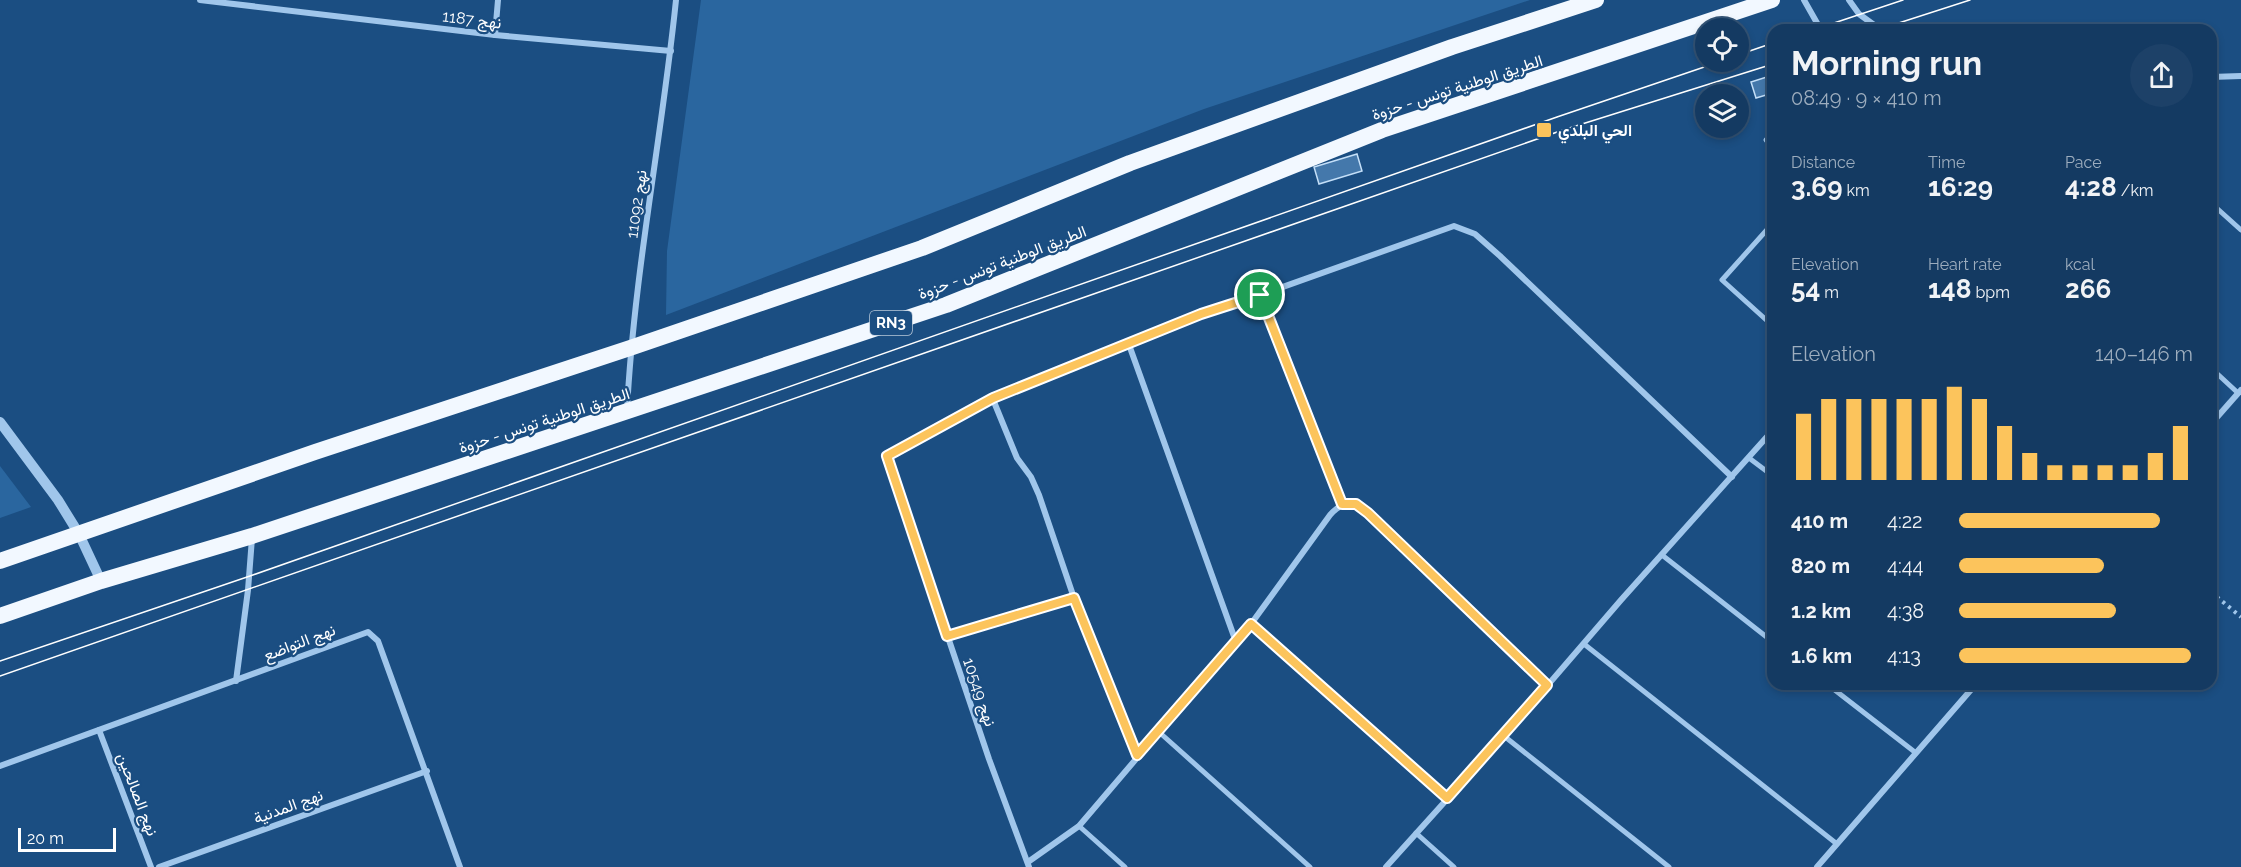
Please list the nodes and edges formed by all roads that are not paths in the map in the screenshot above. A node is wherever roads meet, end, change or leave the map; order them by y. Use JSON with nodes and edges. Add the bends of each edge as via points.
{"nodes":[{"id":1,"x":200,"y":0,"type":"edge"},
{"id":2,"x":498,"y":0,"type":"edge"},
{"id":3,"x":676,"y":0,"type":"edge"},
{"id":4,"x":1596,"y":0,"type":"edge"},
{"id":5,"x":1772,"y":0,"type":"edge"},
{"id":6,"x":1804,"y":0,"type":"edge"},
{"id":7,"x":1849,"y":0,"type":"edge"},
{"id":8,"x":1818,"y":24,"type":"edge"},
{"id":9,"x":1873,"y":24,"type":"edge"},
{"id":10,"x":495,"y":35,"type":"junction"},
{"id":11,"x":671,"y":51,"type":"junction"},
{"id":12,"x":2241,"y":76,"type":"edge"},
{"id":13,"x":2217,"y":77,"type":"edge"},
{"id":14,"x":2217,"y":208,"type":"edge"},
{"id":15,"x":1767,"y":230,"type":"edge"},
{"id":16,"x":2241,"y":230,"type":"edge"},
{"id":17,"x":1260,"y":295,"type":"junction"},
{"id":18,"x":1767,"y":321,"type":"edge"},
{"id":19,"x":1128,"y":342,"type":"junction"},
{"id":20,"x":630,"y":348,"type":"junction"},
{"id":21,"x":2217,"y":373,"type":"edge"},
{"id":22,"x":2240,"y":391,"type":"edge"},
{"id":23,"x":993,"y":398,"type":"junction"},
{"id":24,"x":627,"y":412,"type":"junction"},
{"id":25,"x":2217,"y":417,"type":"edge"},
{"id":26,"x":0,"y":422,"type":"edge"},
{"id":27,"x":1767,"y":437,"type":"edge"},
{"id":28,"x":1749,"y":458,"type":"junction"},
{"id":29,"x":1767,"y":472,"type":"edge"},
{"id":30,"x":1732,"y":477,"type":"junction"},
{"id":31,"x":1342,"y":504,"type":"junction"},
{"id":32,"x":79,"y":534,"type":"junction"},
{"id":33,"x":252,"y":536,"type":"junction"},
{"id":34,"x":1662,"y":555,"type":"junction"},
{"id":35,"x":0,"y":561,"type":"edge"},
{"id":36,"x":101,"y":581,"type":"junction"},
{"id":37,"x":1074,"y":598,"type":"junction"},
{"id":38,"x":0,"y":616,"type":"edge"},
{"id":39,"x":1251,"y":624,"type":"junction"},
{"id":40,"x":947,"y":636,"type":"junction"},
{"id":41,"x":1767,"y":637,"type":"edge"},
{"id":42,"x":1236,"y":642,"type":"junction"},
{"id":43,"x":1584,"y":644,"type":"junction"},
{"id":44,"x":236,"y":681,"type":"junction"},
{"id":45,"x":1547,"y":685,"type":"junction"},
{"id":46,"x":1835,"y":690,"type":"edge"},
{"id":47,"x":1971,"y":690,"type":"edge"},
{"id":48,"x":99,"y":730,"type":"junction"},
{"id":49,"x":1159,"y":732,"type":"junction"},
{"id":50,"x":1504,"y":736,"type":"junction"},
{"id":51,"x":1916,"y":753,"type":"junction"},
{"id":52,"x":1137,"y":755,"type":"junction"},
{"id":53,"x":0,"y":766,"type":"edge"},
{"id":54,"x":427,"y":771,"type":"junction"},
{"id":55,"x":1447,"y":798,"type":"junction"},
{"id":56,"x":1079,"y":826,"type":"junction"},
{"id":57,"x":1416,"y":833,"type":"junction"},
{"id":58,"x":1837,"y":844,"type":"junction"},
{"id":59,"x":1028,"y":865,"type":"edge"},
{"id":60,"x":151,"y":867,"type":"edge"},
{"id":61,"x":159,"y":867,"type":"edge"},
{"id":62,"x":460,"y":867,"type":"edge"},
{"id":63,"x":1125,"y":867,"type":"edge"},
{"id":64,"x":1310,"y":867,"type":"edge"},
{"id":65,"x":1386,"y":867,"type":"edge"},
{"id":66,"x":1454,"y":867,"type":"edge"},
{"id":67,"x":1670,"y":867,"type":"edge"},
{"id":68,"x":1817,"y":867,"type":"edge"}],
"edges":[{"from":1,"to":10,"type":"street","name":"نهج 1187"},
{"from":2,"to":10,"type":"street"},
{"from":3,"to":11,"type":"street","name":"نهج 11092"},
{"from":4,"to":20,"type":"highway","via":[[1452,47],[1130,163],[922,248]]},
{"from":5,"to":24,"type":"highway","name":"الطريق الوطنية تونس - حزوة","number":"RN3","via":[[1382,130],[946,305]]},
{"from":6,"to":8,"type":"street"},
{"from":7,"to":9,"type":"street"},
{"from":10,"to":11,"type":"street","name":"نهج 1187"},
{"from":11,"to":20,"type":"street","name":"نهج 11092"},
{"from":12,"to":13,"type":"street"},
{"from":14,"to":16,"type":"street"},
{"from":15,"to":18,"type":"street","via":[[1722,280]]},
{"from":17,"to":19,"type":"street"},
{"from":17,"to":30,"type":"street","via":[[1454,226],[1475,234]]},
{"from":17,"to":31,"type":"street"},
{"from":19,"to":23,"type":"street"},
{"from":19,"to":42,"type":"street"},
{"from":20,"to":24,"type":"street","name":"نهج 11092"},
{"from":20,"to":32,"type":"highway"},
{"from":21,"to":22,"type":"street"},
{"from":22,"to":25,"type":"street"},
{"from":23,"to":37,"type":"street","via":[[1017,458],[1039,495]]},
{"from":23,"to":40,"type":"street","name":"نهج 10549","via":[[887,456]]},
{"from":24,"to":33,"type":"highway","name":"الطريق الوطنية تونس - حزوة","number":"RN3"},
{"from":26,"to":32,"type":"street"},
{"from":27,"to":28,"type":"street"},
{"from":28,"to":29,"type":"street"},
{"from":28,"to":30,"type":"street"},
{"from":30,"to":34,"type":"street"},
{"from":31,"to":39,"type":"street"},
{"from":31,"to":45,"type":"street","via":[[1356,504],[1368,513]]},
{"from":32,"to":35,"type":"highway"},
{"from":32,"to":36,"type":"street"},
{"from":33,"to":36,"type":"highway","name":"الطريق الوطنية تونس - حزوة","number":"RN3"},
{"from":33,"to":44,"type":"street"},
{"from":34,"to":41,"type":"street"},
{"from":34,"to":43,"type":"street"},
{"from":36,"to":38,"type":"highway","name":"الطريق الوطنية تونس - حزوة","number":"RN3"},
{"from":37,"to":40,"type":"street"},
{"from":37,"to":52,"type":"street"},
{"from":39,"to":42,"type":"street"},
{"from":39,"to":55,"type":"street"},
{"from":40,"to":59,"type":"street","name":"نهج 10549"},
{"from":42,"to":49,"type":"street"},
{"from":43,"to":45,"type":"street"},
{"from":43,"to":58,"type":"street"},
{"from":44,"to":48,"type":"street","name":"نهج التواضع"},
{"from":44,"to":54,"type":"street","name":"نهج التواضع","via":[[363,632],[373,635]]},
{"from":45,"to":50,"type":"street"},
{"from":46,"to":51,"type":"street"},
{"from":47,"to":51,"type":"street"},
{"from":48,"to":53,"type":"street","name":"نهج التواضع"},
{"from":48,"to":60,"type":"street","name":"نهج الصالحين"},
{"from":49,"to":52,"type":"street"},
{"from":49,"to":64,"type":"street"},
{"from":50,"to":55,"type":"street"},
{"from":50,"to":67,"type":"street"},
{"from":51,"to":58,"type":"street"},
{"from":52,"to":56,"type":"street"},
{"from":54,"to":61,"type":"street","name":"نهج المدنية"},
{"from":54,"to":62,"type":"street","name":"نهج التواضع"},
{"from":55,"to":57,"type":"street"},
{"from":56,"to":59,"type":"street"},
{"from":56,"to":63,"type":"street"},
{"from":57,"to":65,"type":"street"},
{"from":57,"to":66,"type":"street"},
{"from":58,"to":68,"type":"street"}]}
